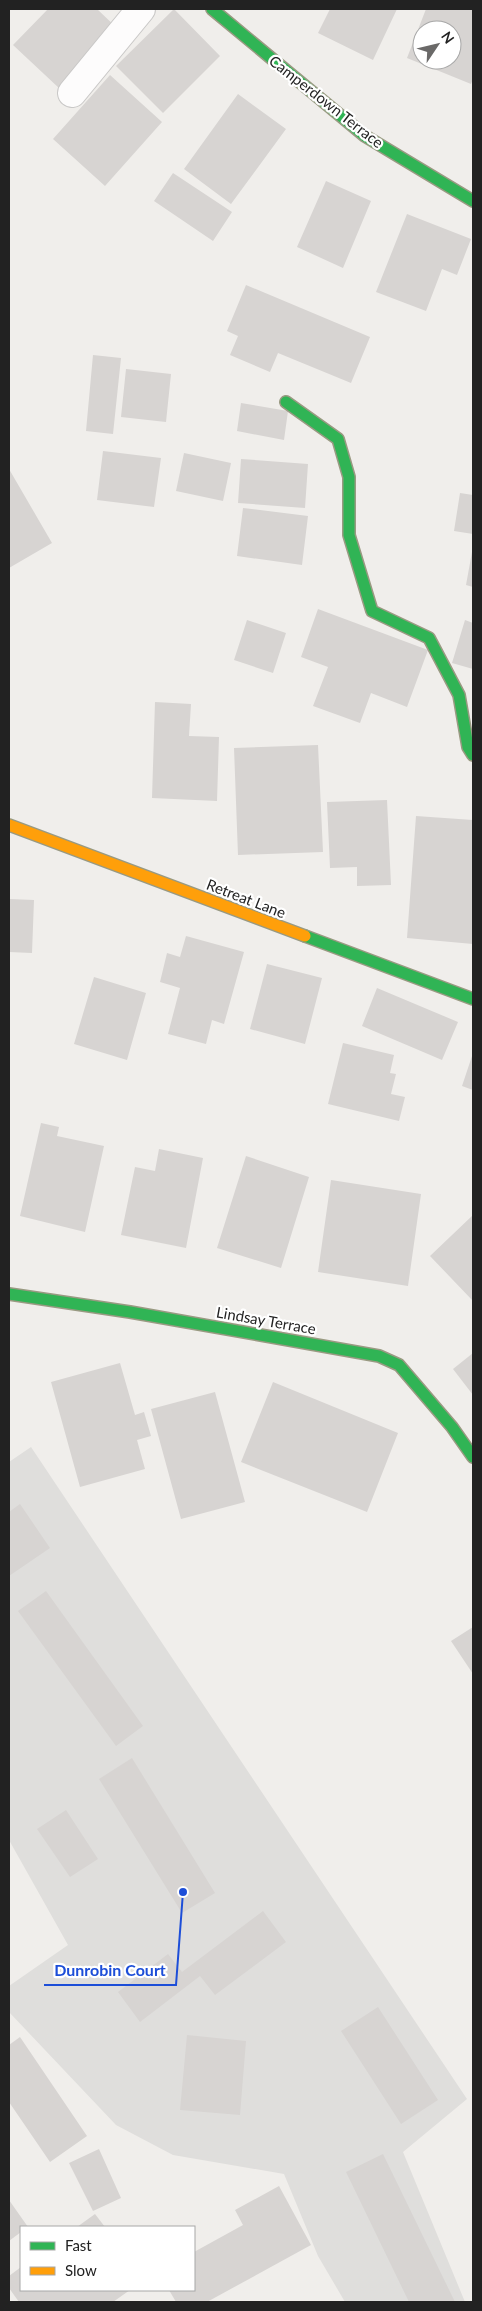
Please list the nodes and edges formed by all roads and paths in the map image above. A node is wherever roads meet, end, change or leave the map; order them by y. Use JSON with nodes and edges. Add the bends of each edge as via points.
{"nodes":[{"id":1,"x":141,"y":9,"type":"edge"},
{"id":2,"x":212,"y":9,"type":"edge"},
{"id":3,"x":72,"y":92,"type":"dead end"},
{"id":4,"x":473,"y":201,"type":"edge"},
{"id":5,"x":286,"y":402,"type":"dead end"},
{"id":6,"x":473,"y":755,"type":"edge"},
{"id":7,"x":9,"y":825,"type":"edge"},
{"id":8,"x":473,"y":999,"type":"edge"},
{"id":9,"x":9,"y":1294,"type":"edge"},
{"id":10,"x":473,"y":1457,"type":"edge"}],
"edges":[{"from":1,"to":3,"type":"street"},
{"from":2,"to":4,"type":"street","name":"Camperdown Terrace","via":[[365,136]]},
{"from":5,"to":6,"type":"street","via":[[338,439],[349,477],[349,535],[372,611],[429,638],[459,694],[468,747]]},
{"from":7,"to":8,"type":"street","name":"Retreat Lane"},
{"from":9,"to":10,"type":"street","name":"Lindsay Terrace","via":[[379,1356],[398,1365],[452,1427]]}]}
